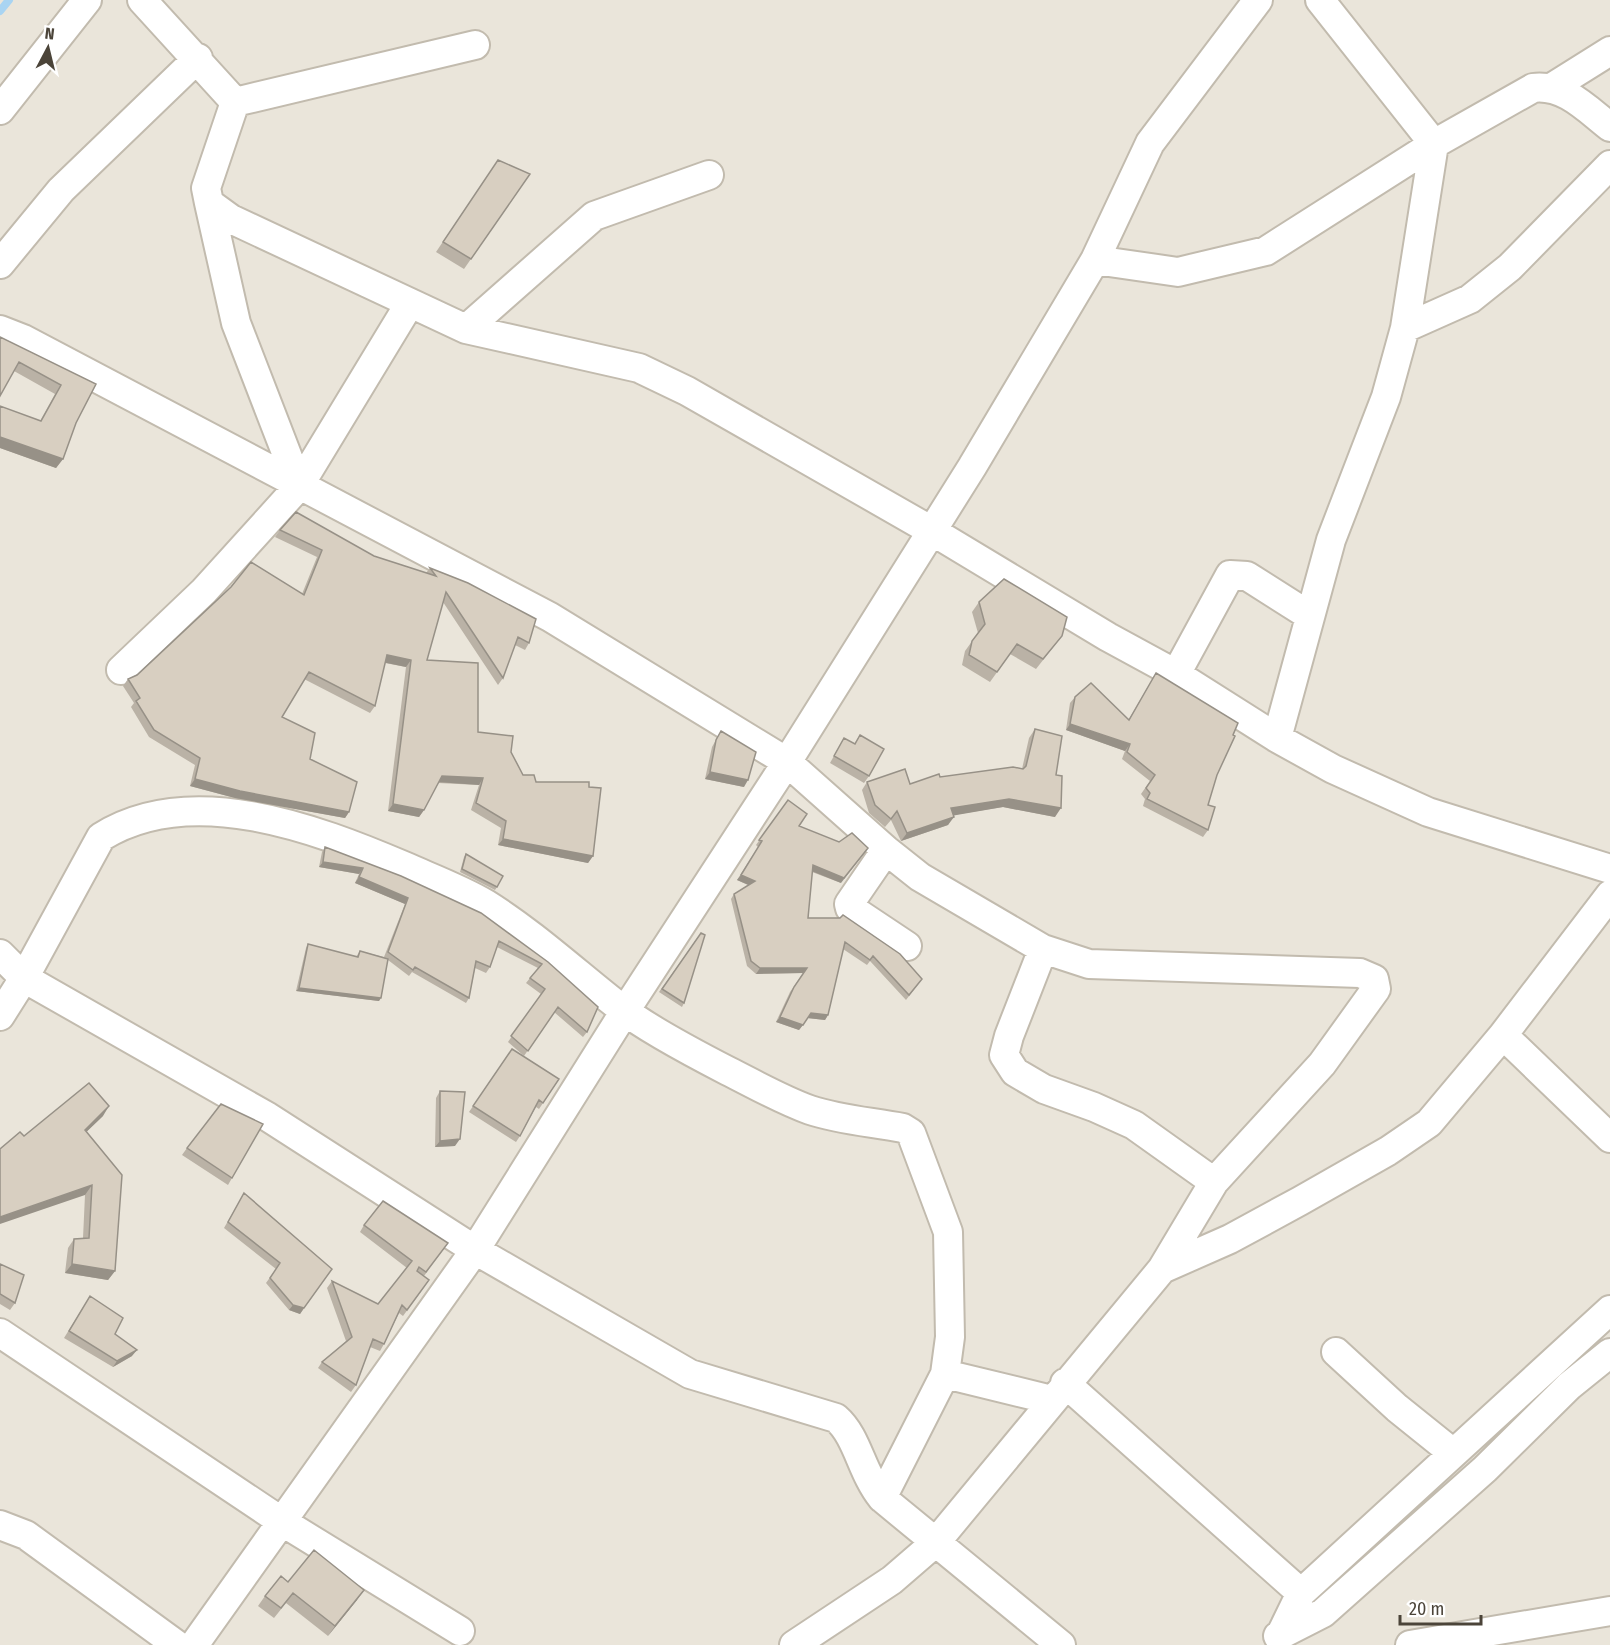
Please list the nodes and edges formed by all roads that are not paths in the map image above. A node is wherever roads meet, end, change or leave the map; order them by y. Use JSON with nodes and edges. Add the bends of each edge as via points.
{"nodes":[{"id":1,"x":87,"y":0,"type":"edge"},
{"id":2,"x":142,"y":0,"type":"edge"},
{"id":3,"x":1258,"y":0,"type":"edge"},
{"id":4,"x":1320,"y":0,"type":"edge"},
{"id":5,"x":475,"y":45,"type":"dead end"},
{"id":6,"x":1610,"y":51,"type":"edge"},
{"id":7,"x":198,"y":58,"type":"junction"},
{"id":8,"x":1551,"y":88,"type":"junction"},
{"id":9,"x":235,"y":102,"type":"junction"},
{"id":10,"x":0,"y":110,"type":"edge"},
{"id":11,"x":1610,"y":126,"type":"edge"},
{"id":12,"x":1434,"y":144,"type":"junction"},
{"id":13,"x":1610,"y":165,"type":"edge"},
{"id":14,"x":709,"y":174,"type":"dead end"},
{"id":15,"x":208,"y":203,"type":"junction"},
{"id":16,"x":1095,"y":260,"type":"junction"},
{"id":17,"x":0,"y":264,"type":"edge"},
{"id":18,"x":410,"y":303,"type":"junction"},
{"id":19,"x":466,"y":328,"type":"junction"},
{"id":20,"x":1405,"y":328,"type":"junction"},
{"id":21,"x":0,"y":330,"type":"edge"},
{"id":22,"x":299,"y":486,"type":"junction"},
{"id":23,"x":932,"y":531,"type":"junction"},
{"id":24,"x":1310,"y":616,"type":"junction"},
{"id":25,"x":121,"y":670,"type":"dead end"},
{"id":26,"x":1176,"y":674,"type":"junction"},
{"id":27,"x":1277,"y":738,"type":"junction"},
{"id":28,"x":787,"y":762,"type":"junction"},
{"id":29,"x":886,"y":850,"type":"junction"},
{"id":30,"x":1610,"y":869,"type":"edge"},
{"id":31,"x":1610,"y":895,"type":"edge"},
{"id":32,"x":908,"y":946,"type":"dead end"},
{"id":33,"x":1043,"y":949,"type":"junction"},
{"id":34,"x":0,"y":954,"type":"edge"},
{"id":35,"x":24,"y":978,"type":"junction"},
{"id":36,"x":625,"y":1011,"type":"junction"},
{"id":37,"x":0,"y":1016,"type":"edge"},
{"id":38,"x":1503,"y":1035,"type":"junction"},
{"id":39,"x":1610,"y":1138,"type":"edge"},
{"id":40,"x":1214,"y":1182,"type":"junction"},
{"id":41,"x":475,"y":1250,"type":"junction"},
{"id":42,"x":1162,"y":1269,"type":"junction"},
{"id":43,"x":1610,"y":1310,"type":"edge"},
{"id":44,"x":0,"y":1333,"type":"edge"},
{"id":45,"x":1336,"y":1352,"type":"dead end"},
{"id":46,"x":1610,"y":1353,"type":"edge"},
{"id":47,"x":945,"y":1374,"type":"junction"},
{"id":48,"x":1059,"y":1392,"type":"junction"},
{"id":49,"x":1454,"y":1453,"type":"junction"},
{"id":50,"x":882,"y":1498,"type":"junction"},
{"id":51,"x":282,"y":1521,"type":"junction"},
{"id":52,"x":0,"y":1525,"type":"edge"},
{"id":53,"x":936,"y":1542,"type":"junction"},
{"id":54,"x":1300,"y":1593,"type":"junction"},
{"id":55,"x":1610,"y":1611,"type":"edge"},
{"id":56,"x":460,"y":1631,"type":"dead end"},
{"id":57,"x":1275,"y":1639,"type":"edge"},
{"id":58,"x":177,"y":1645,"type":"edge"},
{"id":59,"x":194,"y":1645,"type":"edge"},
{"id":60,"x":794,"y":1645,"type":"edge"},
{"id":61,"x":1061,"y":1645,"type":"edge"},
{"id":62,"x":1410,"y":1645,"type":"edge"}],
"edges":[{"from":1,"to":10,"type":"street"},
{"from":2,"to":7,"type":"street"},
{"from":3,"to":16,"type":"street","via":[[1150,143]]},
{"from":4,"to":12,"type":"street"},
{"from":5,"to":9,"type":"street"},
{"from":6,"to":8,"type":"street"},
{"from":7,"to":9,"type":"street"},
{"from":7,"to":17,"type":"street","via":[[61,190]]},
{"from":8,"to":11,"type":"street","via":[[1566,93]]},
{"from":8,"to":12,"type":"street","via":[[1533,88]]},
{"from":9,"to":15,"type":"street","via":[[206,188]]},
{"from":12,"to":16,"type":"street","via":[[1266,251],[1178,272]]},
{"from":12,"to":20,"type":"street"},
{"from":13,"to":20,"type":"street","via":[[1510,267],[1478,293]]},
{"from":14,"to":19,"type":"street","via":[[594,216]]},
{"from":15,"to":18,"type":"street","via":[[231,219]]},
{"from":15,"to":22,"type":"street","via":[[236,323]]},
{"from":16,"to":23,"type":"street"},
{"from":18,"to":19,"type":"street"},
{"from":18,"to":22,"type":"street"},
{"from":19,"to":23,"type":"street","via":[[639,368],[687,391]]},
{"from":20,"to":24,"type":"street","via":[[1386,397],[1331,540]]},
{"from":21,"to":22,"type":"street"},
{"from":22,"to":25,"type":"street","via":[[204,591]]},
{"from":22,"to":28,"type":"street","via":[[550,617]]},
{"from":23,"to":26,"type":"street"},
{"from":23,"to":28,"type":"street"},
{"from":24,"to":26,"type":"street","via":[[1247,576],[1230,575]]},
{"from":24,"to":27,"type":"street"},
{"from":26,"to":27,"type":"street"},
{"from":27,"to":30,"type":"street","via":[[1333,769],[1428,812]]},
{"from":28,"to":29,"type":"street"},
{"from":28,"to":36,"type":"street"},
{"from":29,"to":32,"type":"street","via":[[849,904]]},
{"from":29,"to":33,"type":"street","via":[[920,877]]},
{"from":31,"to":38,"type":"street"},
{"from":33,"to":40,"type":"street","via":[[1009,1036],[1005,1055],[1015,1072],[1044,1089],[1134,1125]]},
{"from":33,"to":40,"type":"street","via":[[1089,964],[1360,973],[1374,979],[1376,989],[1322,1064]]},
{"from":34,"to":35,"type":"street"},
{"from":35,"to":36,"type":"street","via":[[101,837],[122,824],[170,812],[199,810],[291,825],[346,842],[485,904]]},
{"from":35,"to":37,"type":"street"},
{"from":35,"to":41,"type":"street","via":[[268,1117]]},
{"from":36,"to":41,"type":"street"},
{"from":36,"to":47,"type":"street","via":[[727,1070],[809,1109],[903,1128],[911,1133],[948,1232],[950,1337]]},
{"from":38,"to":39,"type":"street"},
{"from":38,"to":42,"type":"street","via":[[1421,1129],[1280,1212]]},
{"from":40,"to":42,"type":"street"},
{"from":41,"to":50,"type":"street","via":[[690,1374],[836,1418],[848,1428],[870,1483]]},
{"from":41,"to":51,"type":"street"},
{"from":42,"to":48,"type":"street"},
{"from":43,"to":49,"type":"street"},
{"from":44,"to":51,"type":"street"},
{"from":45,"to":49,"type":"street"},
{"from":46,"to":57,"type":"street","via":[[1569,1386],[1485,1469],[1323,1613]]},
{"from":47,"to":48,"type":"street"},
{"from":47,"to":50,"type":"street"},
{"from":48,"to":53,"type":"street"},
{"from":48,"to":54,"type":"street"},
{"from":49,"to":54,"type":"street"},
{"from":50,"to":53,"type":"street"},
{"from":51,"to":56,"type":"street"},
{"from":51,"to":59,"type":"street"},
{"from":52,"to":58,"type":"street","via":[[26,1535]]},
{"from":53,"to":60,"type":"street","via":[[892,1580]]},
{"from":53,"to":61,"type":"street"},
{"from":54,"to":57,"type":"street"},
{"from":55,"to":62,"type":"street"}]}
